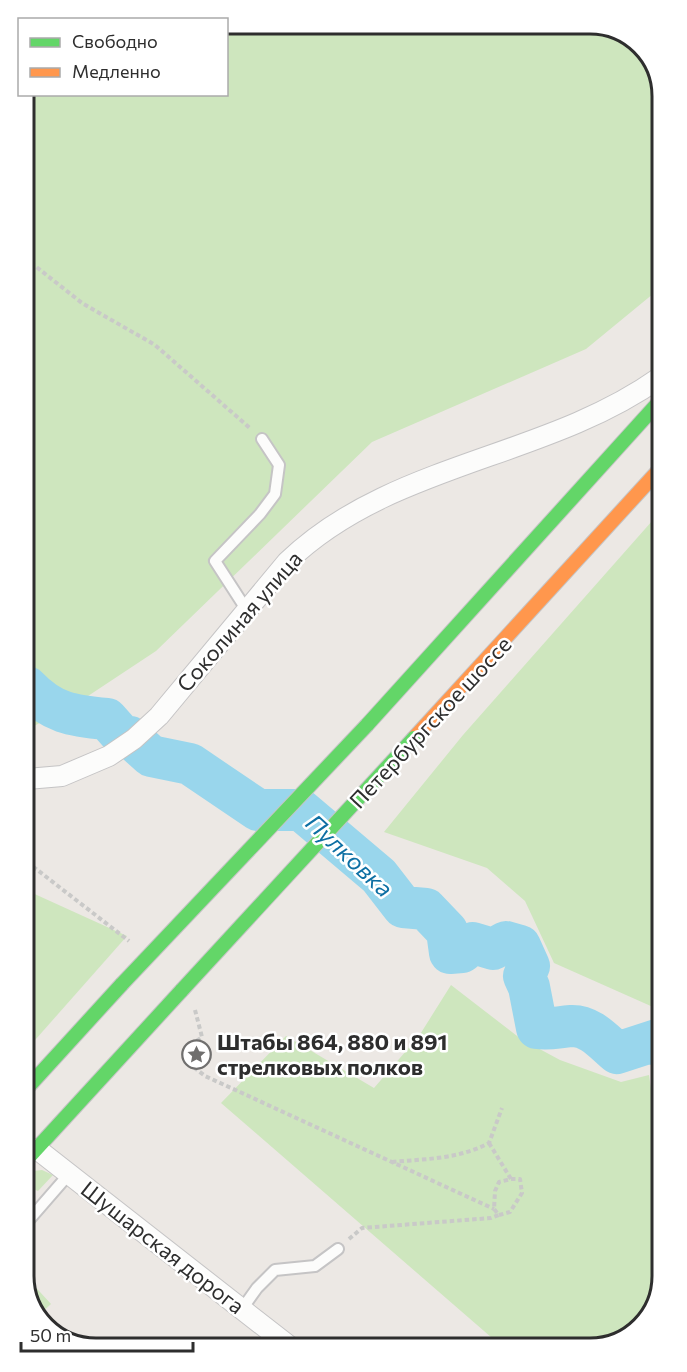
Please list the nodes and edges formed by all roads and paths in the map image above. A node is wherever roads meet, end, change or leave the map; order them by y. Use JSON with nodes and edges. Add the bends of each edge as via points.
{"nodes":[{"id":1,"x":35,"y":266,"type":"edge"},
{"id":2,"x":652,"y":382,"type":"edge"},
{"id":3,"x":652,"y":410,"type":"edge"},
{"id":4,"x":262,"y":439,"type":"joint"},
{"id":5,"x":652,"y":478,"type":"edge"},
{"id":6,"x":246,"y":609,"type":"junction"},
{"id":7,"x":34,"y":778,"type":"edge"},
{"id":8,"x":196,"y":1069,"type":"dead end"},
{"id":9,"x":34,"y":1080,"type":"edge"},
{"id":10,"x":502,"y":1108,"type":"dead end"},
{"id":11,"x":489,"y":1143,"type":"junction"},
{"id":12,"x":34,"y":1152,"type":"edge"},
{"id":13,"x":34,"y":1154,"type":"edge"},
{"id":14,"x":391,"y":1162,"type":"junction"},
{"id":15,"x":69,"y":1174,"type":"junction"},
{"id":16,"x":511,"y":1179,"type":"junction"},
{"id":17,"x":494,"y":1209,"type":"junction"},
{"id":18,"x":34,"y":1214,"type":"edge"},
{"id":19,"x":499,"y":1215,"type":"junction"},
{"id":20,"x":338,"y":1249,"type":"joint"},
{"id":21,"x":242,"y":1309,"type":"junction"},
{"id":22,"x":278,"y":1337,"type":"edge"}],
"edges":[{"from":1,"to":4,"type":"path","via":[[82,303],[154,345]]},
{"from":2,"to":6,"type":"street","name":"Соколиная улица","via":[[598,414],[357,509],[304,546]]},
{"from":3,"to":9,"type":"main road","name":"Петербургское шоссе","bridge":true,"via":[[367,725]]},
{"from":4,"to":6,"type":"lane","via":[[279,465],[275,494],[215,561]]},
{"from":5,"to":12,"type":"main road","name":"Петербургское шоссе","bridge":true},
{"from":6,"to":7,"type":"street","name":"Соколиная улица","via":[[159,716],[134,739],[109,756],[62,776]]},
{"from":8,"to":14,"type":"path"},
{"from":10,"to":11,"type":"path"},
{"from":11,"to":14,"type":"path","via":[[462,1155]]},
{"from":11,"to":16,"type":"path"},
{"from":13,"to":15,"type":"street","name":"Шушарская дорога"},
{"from":14,"to":17,"type":"path"},
{"from":15,"to":18,"type":"lane"},
{"from":15,"to":21,"type":"street","name":"Шушарская дорога"},
{"from":16,"to":17,"type":"path","via":[[500,1182]]},
{"from":16,"to":19,"type":"path","via":[[520,1179],[522,1193],[510,1212]]},
{"from":17,"to":19,"type":"path"},
{"from":19,"to":20,"type":"path","via":[[362,1228]]},
{"from":20,"to":21,"type":"lane","via":[[315,1266],[275,1270]]},
{"from":21,"to":22,"type":"street","name":"Шушарская дорога"}]}
